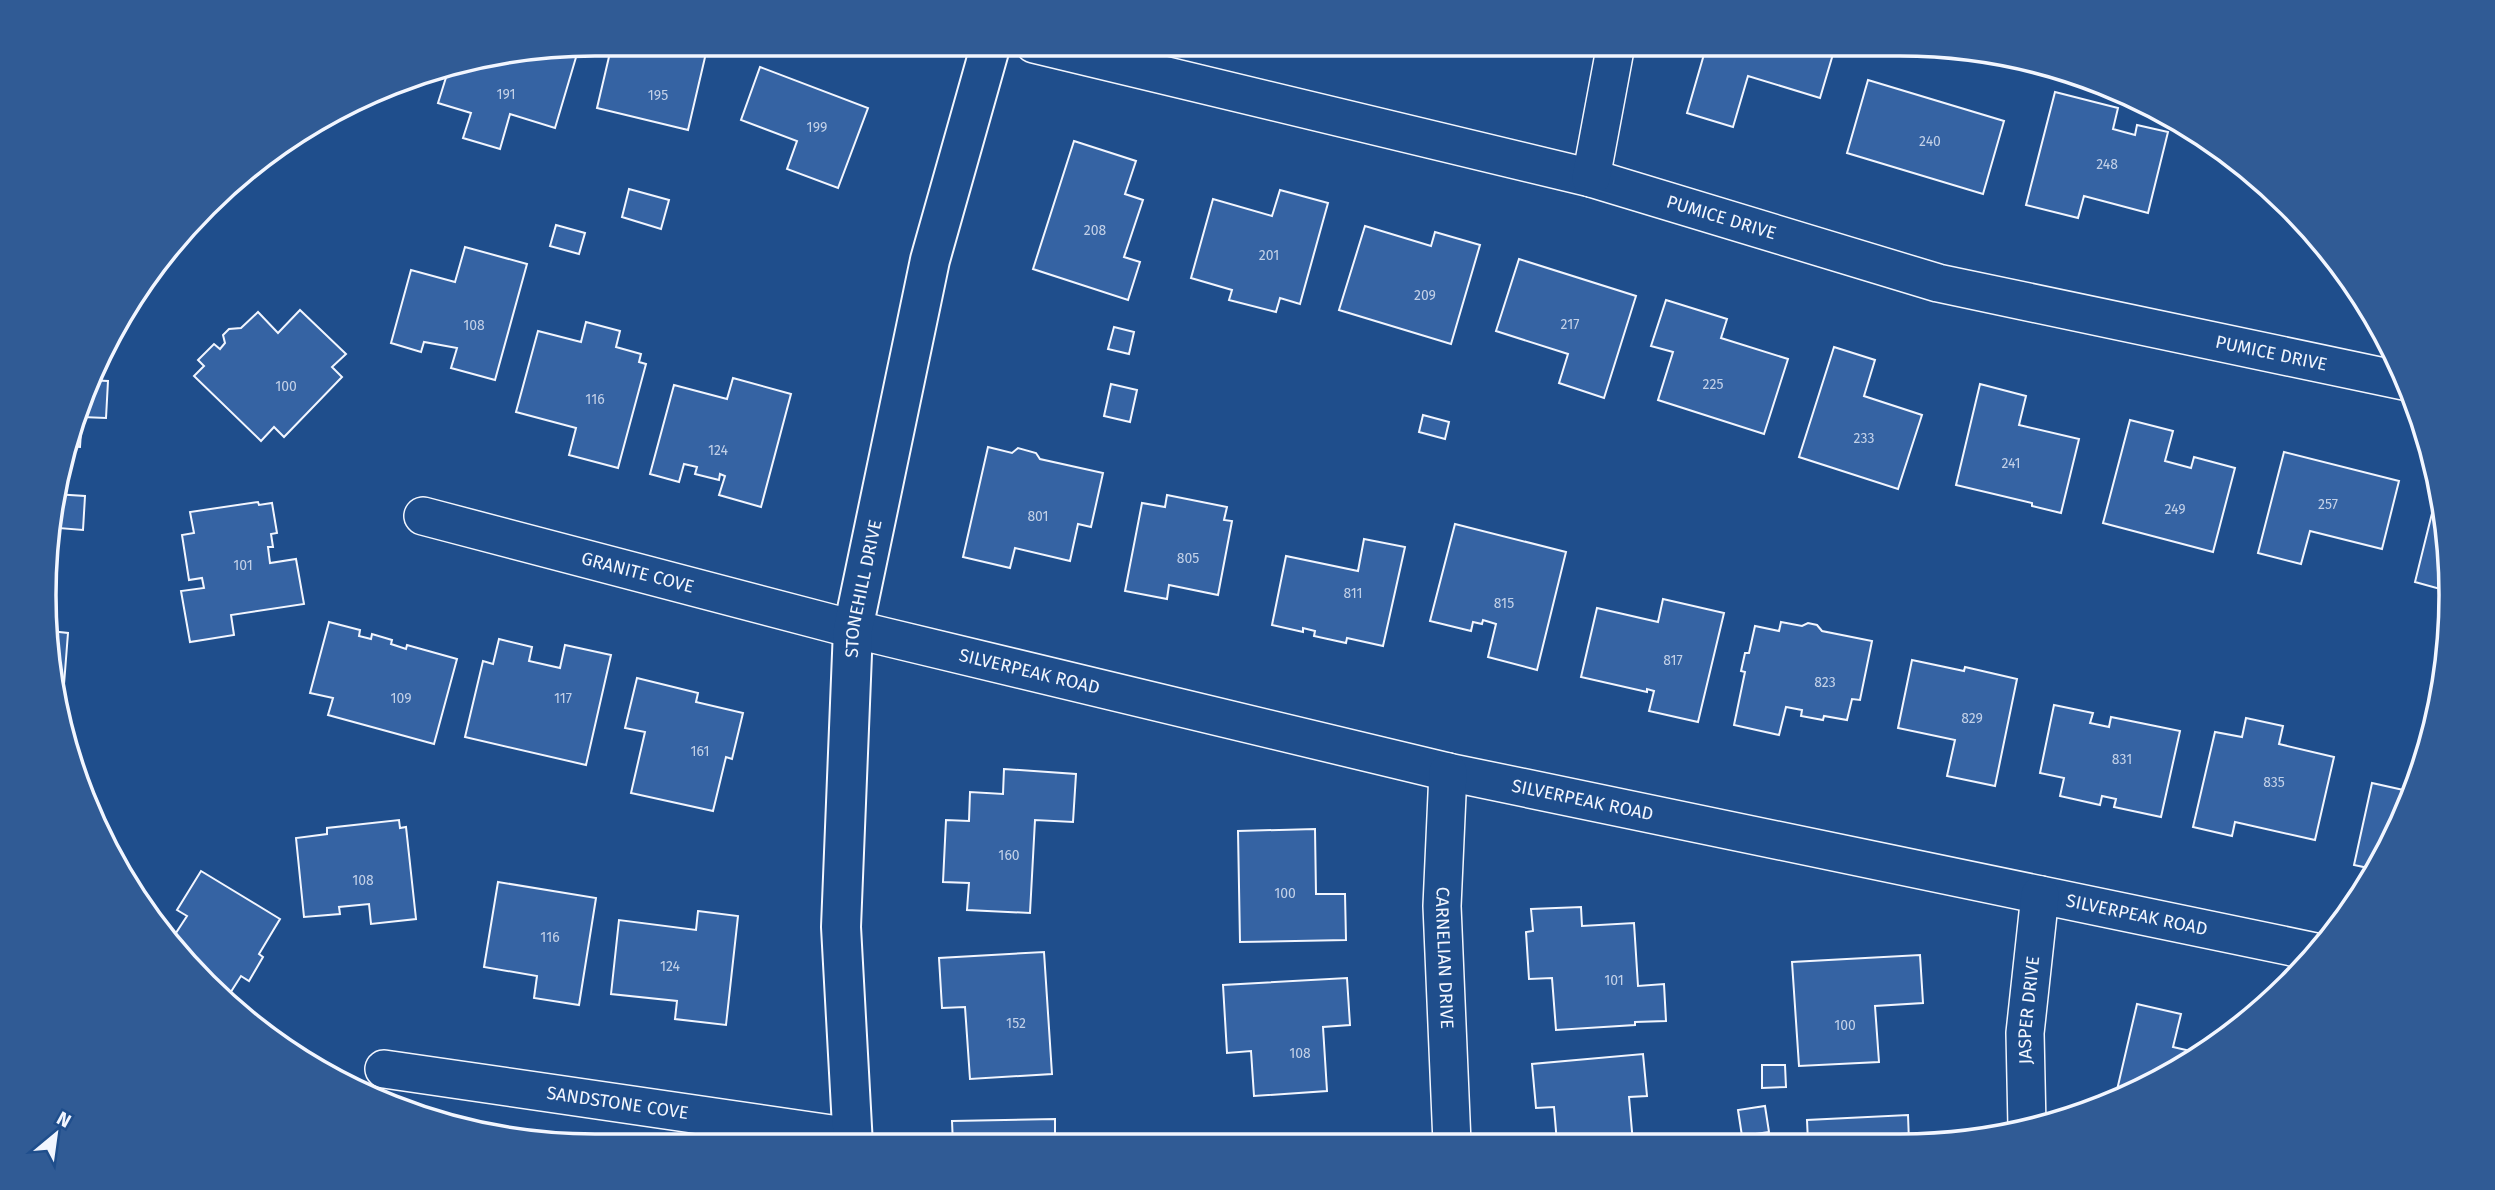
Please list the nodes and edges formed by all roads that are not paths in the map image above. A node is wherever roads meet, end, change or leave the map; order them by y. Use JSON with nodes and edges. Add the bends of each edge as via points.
{"nodes":[{"id":1,"x":988,"y":56,"type":"edge"},
{"id":2,"x":1084,"y":56,"type":"edge"},
{"id":3,"x":1614,"y":56,"type":"edge"},
{"id":4,"x":1591,"y":178,"type":"junction"},
{"id":5,"x":2393,"y":379,"type":"edge"},
{"id":6,"x":423,"y":516,"type":"dead end"},
{"id":7,"x":853,"y":629,"type":"junction"},
{"id":8,"x":1448,"y":772,"type":"junction"},
{"id":9,"x":2040,"y":895,"type":"junction"},
{"id":10,"x":2305,"y":950,"type":"edge"},
{"id":11,"x":384,"y":1069,"type":"dead end"},
{"id":12,"x":2028,"y":1119,"type":"edge"},
{"id":13,"x":807,"y":1134,"type":"edge"},
{"id":14,"x":853,"y":1134,"type":"edge"},
{"id":15,"x":1452,"y":1134,"type":"edge"}],
"edges":[{"from":1,"to":7,"type":"street","name":"STONEHILL DRIVE","via":[[930,260]]},
{"from":2,"to":4,"type":"street","name":"PUMICE DRIVE"},
{"from":3,"to":4,"type":"street"},
{"from":4,"to":5,"type":"street","name":"PUMICE DRIVE","via":[[1938,283]]},
{"from":6,"to":7,"type":"street","name":"GRANITE COVE"},
{"from":7,"to":8,"type":"street","name":"SILVERPEAK ROAD"},
{"from":7,"to":14,"type":"street","name":"STONEHILL DRIVE","via":[[841,928]]},
{"from":8,"to":9,"type":"street","name":"SILVERPEAK ROAD"},
{"from":8,"to":15,"type":"street","name":"CARNELIAN DRIVE","via":[[1442,906]]},
{"from":9,"to":10,"type":"street","name":"SILVERPEAK ROAD"},
{"from":9,"to":12,"type":"street","name":"JASPER DRIVE","via":[[2025,1033]]},
{"from":11,"to":13,"type":"street","name":"SANDSTONE COVE"}]}
